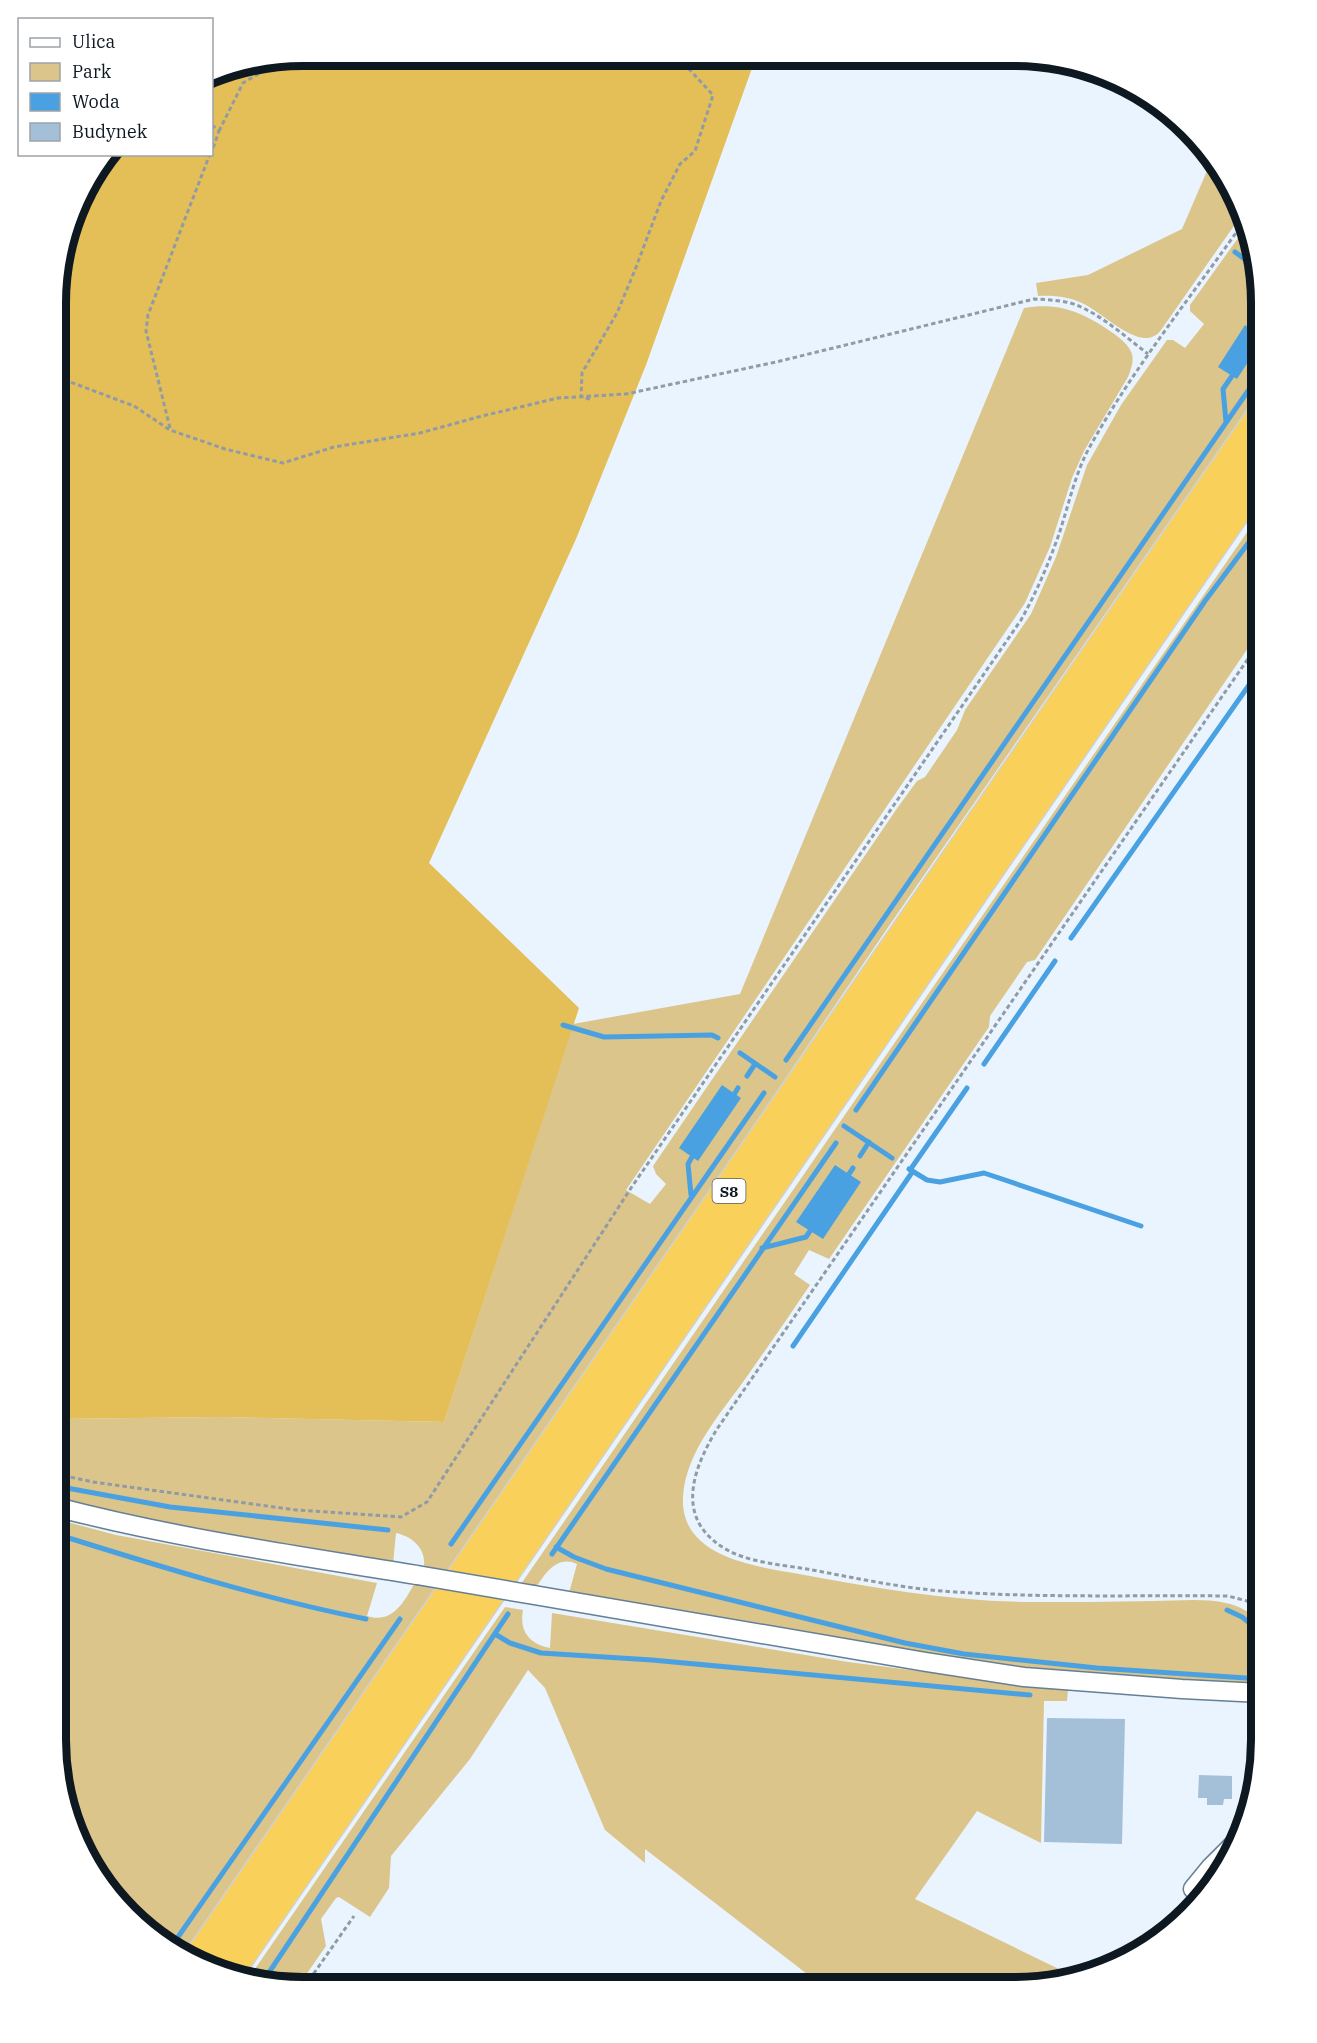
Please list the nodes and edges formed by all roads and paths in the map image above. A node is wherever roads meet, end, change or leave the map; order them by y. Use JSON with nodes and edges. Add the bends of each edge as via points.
{"nodes":[{"id":1,"x":686,"y":66,"type":"edge"},
{"id":2,"x":267,"y":69,"type":"edge"},
{"id":3,"x":213,"y":126,"type":"edge"},
{"id":4,"x":219,"y":131,"type":"junction"},
{"id":5,"x":213,"y":148,"type":"edge"},
{"id":6,"x":210,"y":156,"type":"edge"},
{"id":7,"x":1239,"y":229,"type":"edge"},
{"id":8,"x":1148,"y":354,"type":"junction"},
{"id":9,"x":66,"y":380,"type":"edge"},
{"id":10,"x":581,"y":397,"type":"junction"},
{"id":11,"x":590,"y":399,"type":"dead end"},
{"id":12,"x":170,"y":430,"type":"junction"},
{"id":13,"x":1251,"y":436,"type":"edge"},
{"id":14,"x":1251,"y":487,"type":"edge"},
{"id":15,"x":1251,"y":655,"type":"edge"},
{"id":16,"x":66,"y":1476,"type":"edge"},
{"id":17,"x":66,"y":1509,"type":"edge"},
{"id":18,"x":1251,"y":1604,"type":"edge"},
{"id":19,"x":1251,"y":1692,"type":"edge"},
{"id":20,"x":1218,"y":1860,"type":"edge"},
{"id":21,"x":1193,"y":1889,"type":"joint"},
{"id":22,"x":1179,"y":1911,"type":"edge"},
{"id":23,"x":354,"y":1916,"type":"dead end"},
{"id":24,"x":203,"y":1955,"type":"edge"},
{"id":25,"x":231,"y":1965,"type":"edge"},
{"id":26,"x":311,"y":1977,"type":"edge"}],
"edges":[{"from":1,"to":10,"type":"path","via":[[713,95],[695,151],[680,164],[661,201],[617,313],[582,373]]},
{"from":2,"to":4,"type":"path","via":[[243,83]]},
{"from":3,"to":4,"type":"path"},
{"from":4,"to":5,"type":"path"},
{"from":6,"to":12,"type":"path","via":[[148,315],[146,331]]},
{"from":7,"to":8,"type":"path"},
{"from":8,"to":10,"type":"path","via":[[1080,307],[1034,299],[649,390]]},
{"from":8,"to":16,"type":"path","via":[[1087,453],[1058,538],[1020,620],[631,1188],[427,1502],[401,1517],[296,1510]]},
{"from":9,"to":12,"type":"path","via":[[134,406]]},
{"from":10,"to":11,"type":"path"},
{"from":10,"to":12,"type":"path","via":[[558,398],[420,433],[334,447],[283,463]]},
{"from":13,"to":24,"type":"highway","number":"S8"},
{"from":14,"to":25,"type":"highway","number":"S8"},
{"from":15,"to":18,"type":"path","via":[[717,1429],[696,1471],[693,1499],[702,1528],[712,1540],[745,1557],[769,1562],[955,1593],[1228,1596]]},
{"from":17,"to":19,"type":"street","bridge":true,"via":[[194,1538],[926,1662],[1024,1677]]},
{"from":20,"to":21,"type":"street"},
{"from":21,"to":22,"type":"path"},
{"from":23,"to":26,"type":"path"}]}
